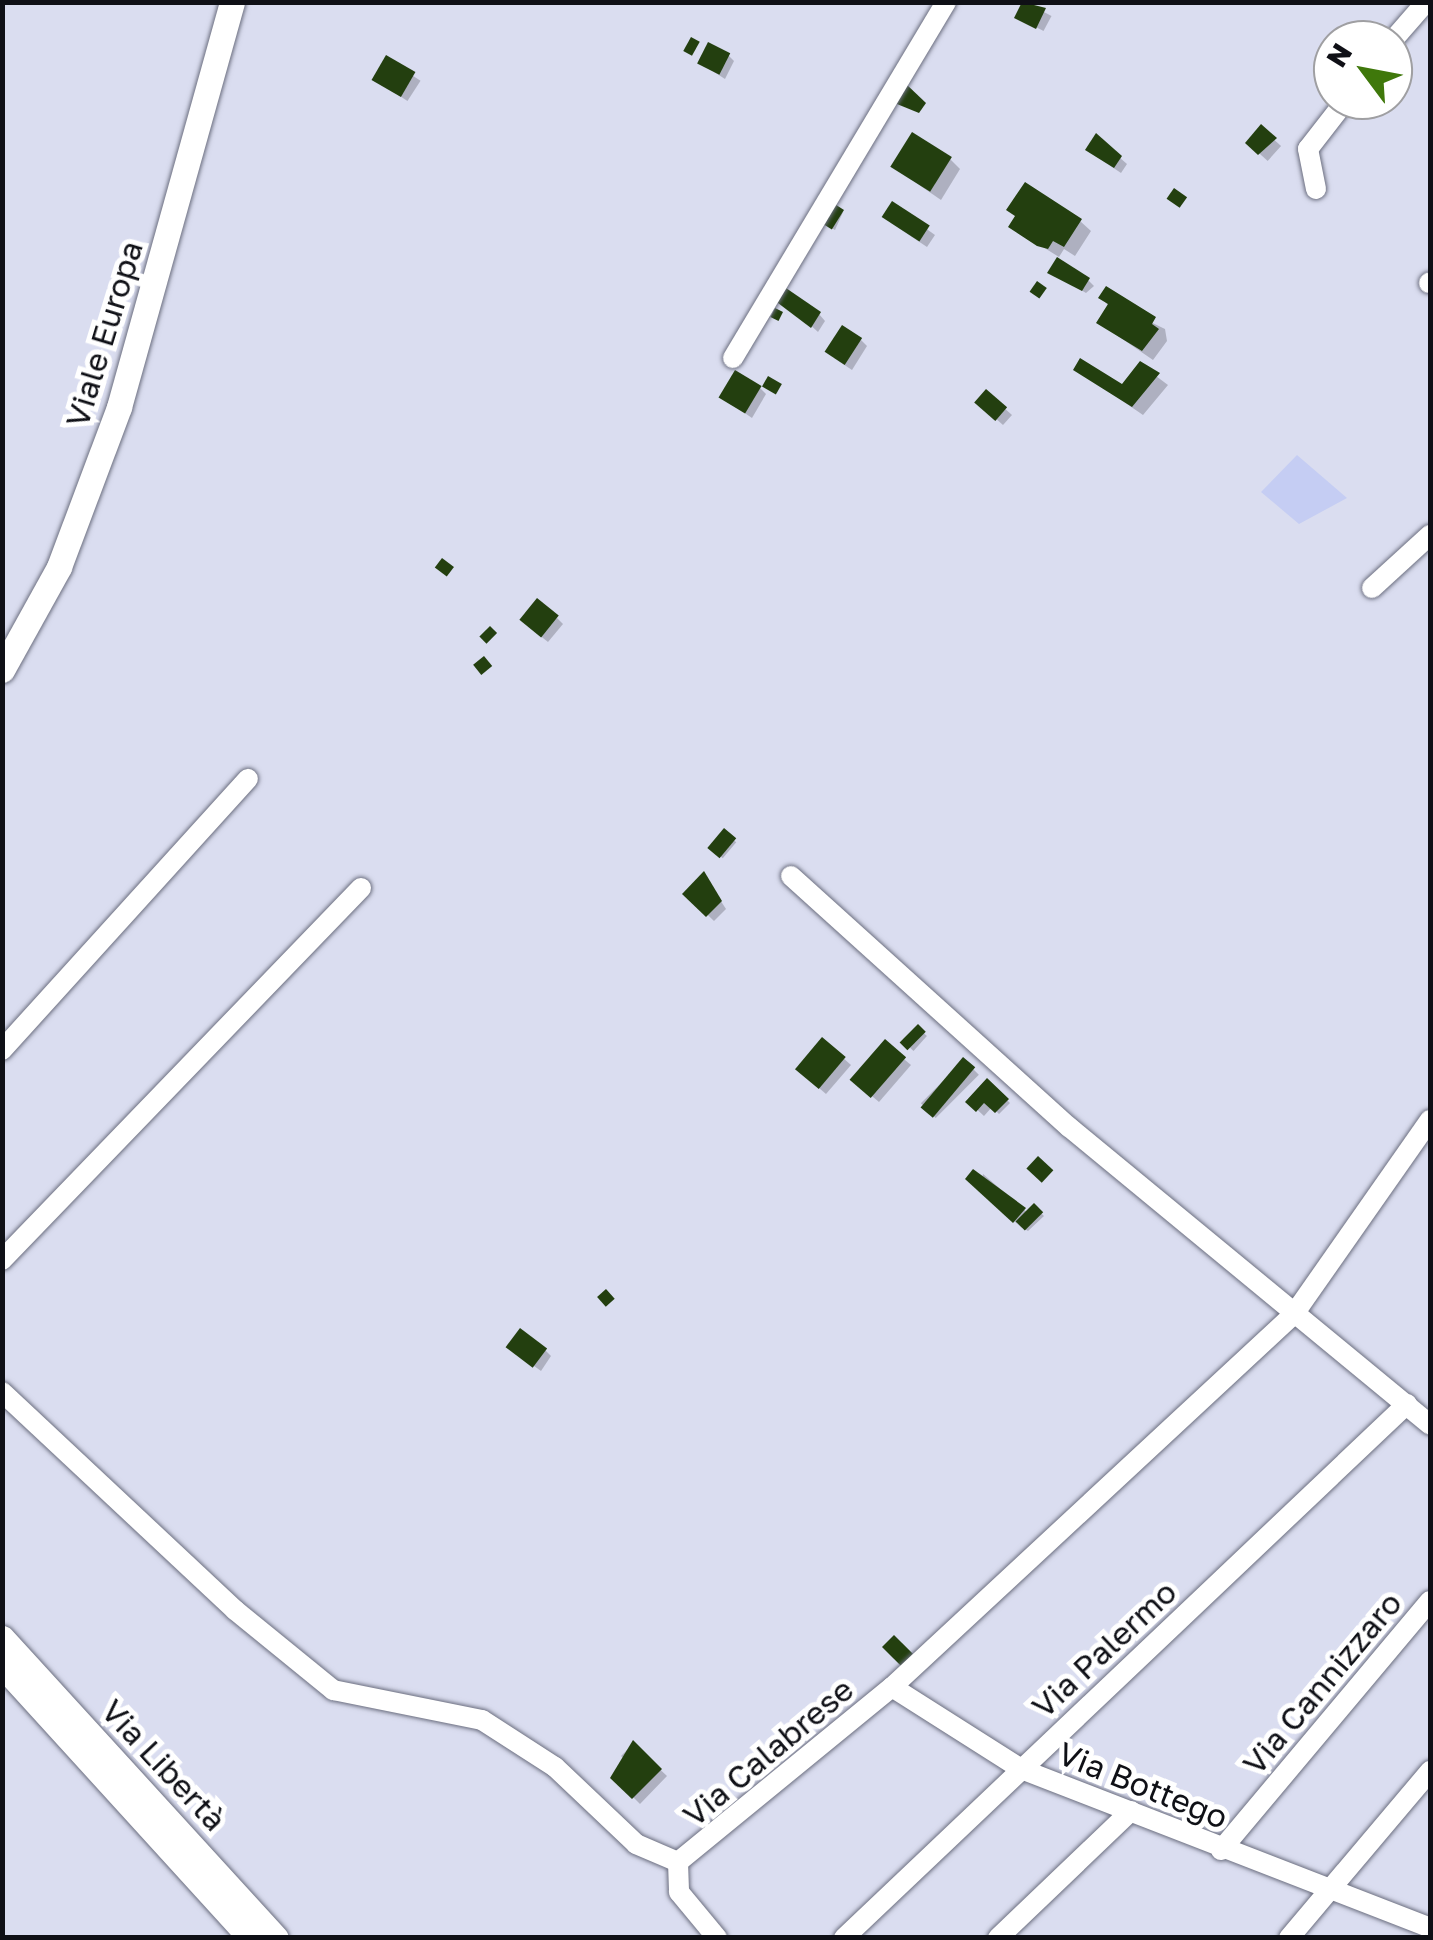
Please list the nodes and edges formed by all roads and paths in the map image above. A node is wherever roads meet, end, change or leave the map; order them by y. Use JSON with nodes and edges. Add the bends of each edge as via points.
{"nodes":[{"id":1,"x":232,"y":2,"type":"edge"},
{"id":2,"x":946,"y":2,"type":"edge"},
{"id":3,"x":1330,"y":120,"type":"edge"},
{"id":4,"x":1316,"y":189,"type":"dead end"},
{"id":5,"x":733,"y":358,"type":"dead end"},
{"id":6,"x":1430,"y":535,"type":"edge"},
{"id":7,"x":1372,"y":588,"type":"dead end"},
{"id":8,"x":2,"y":670,"type":"edge"},
{"id":9,"x":248,"y":779,"type":"dead end"},
{"id":10,"x":791,"y":876,"type":"dead end"},
{"id":11,"x":361,"y":888,"type":"dead end"},
{"id":12,"x":2,"y":1050,"type":"edge"},
{"id":13,"x":1429,"y":1124,"type":"edge"},
{"id":14,"x":2,"y":1260,"type":"edge"},
{"id":15,"x":1294,"y":1314,"type":"junction"},
{"id":16,"x":2,"y":1392,"type":"edge"},
{"id":17,"x":1407,"y":1404,"type":"junction"},
{"id":18,"x":1430,"y":1424,"type":"edge"},
{"id":19,"x":1430,"y":1601,"type":"edge"},
{"id":20,"x":2,"y":1638,"type":"edge"},
{"id":21,"x":2,"y":1665,"type":"edge"},
{"id":22,"x":892,"y":1687,"type":"junction"},
{"id":23,"x":1021,"y":1768,"type":"junction"},
{"id":24,"x":1430,"y":1771,"type":"edge"},
{"id":25,"x":1131,"y":1812,"type":"junction"},
{"id":26,"x":1221,"y":1850,"type":"junction"},
{"id":27,"x":678,"y":1862,"type":"junction"},
{"id":28,"x":1328,"y":1890,"type":"junction"},
{"id":29,"x":246,"y":1922,"type":"edge"},
{"id":30,"x":1430,"y":1928,"type":"edge"},
{"id":31,"x":276,"y":1938,"type":"edge"},
{"id":32,"x":716,"y":1938,"type":"edge"},
{"id":33,"x":844,"y":1938,"type":"edge"},
{"id":34,"x":998,"y":1938,"type":"edge"},
{"id":35,"x":1289,"y":1938,"type":"edge"}],
"edges":[{"from":1,"to":8,"type":"street","name":"Viale Europa","via":[[119,406],[59,567]]},
{"from":2,"to":5,"type":"street"},
{"from":3,"to":4,"type":"street","via":[[1308,149]]},
{"from":6,"to":7,"type":"street"},
{"from":9,"to":12,"type":"street"},
{"from":10,"to":15,"type":"street","via":[[1069,1126]]},
{"from":11,"to":14,"type":"street"},
{"from":13,"to":15,"type":"street","name":"Via Calabrese"},
{"from":15,"to":17,"type":"street"},
{"from":15,"to":22,"type":"street","name":"Via Calabrese"},
{"from":16,"to":27,"type":"street","name":"Via Calabrese","via":[[236,1610],[334,1690],[482,1720],[555,1766],[636,1844]]},
{"from":17,"to":18,"type":"street"},
{"from":17,"to":23,"type":"street","name":"Via Palermo"},
{"from":19,"to":26,"type":"street","name":"Via Cannizzaro"},
{"from":20,"to":29,"type":"street","name":"Via Libertà"},
{"from":21,"to":29,"type":"street","name":"Via Libertà"},
{"from":22,"to":23,"type":"street","name":"Via Bottego"},
{"from":22,"to":27,"type":"street","name":"Via Calabrese"},
{"from":23,"to":25,"type":"street","name":"Via Bottego"},
{"from":23,"to":33,"type":"street","name":"Via Palermo"},
{"from":24,"to":28,"type":"street"},
{"from":25,"to":26,"type":"street","name":"Via Bottego"},
{"from":25,"to":34,"type":"street"},
{"from":26,"to":28,"type":"street","name":"Via Bottego"},
{"from":27,"to":32,"type":"street","via":[[679,1892]]},
{"from":28,"to":30,"type":"street","name":"Via Bottego"},
{"from":28,"to":35,"type":"street"},
{"from":29,"to":31,"type":"street","name":"Via Libertà"}]}
